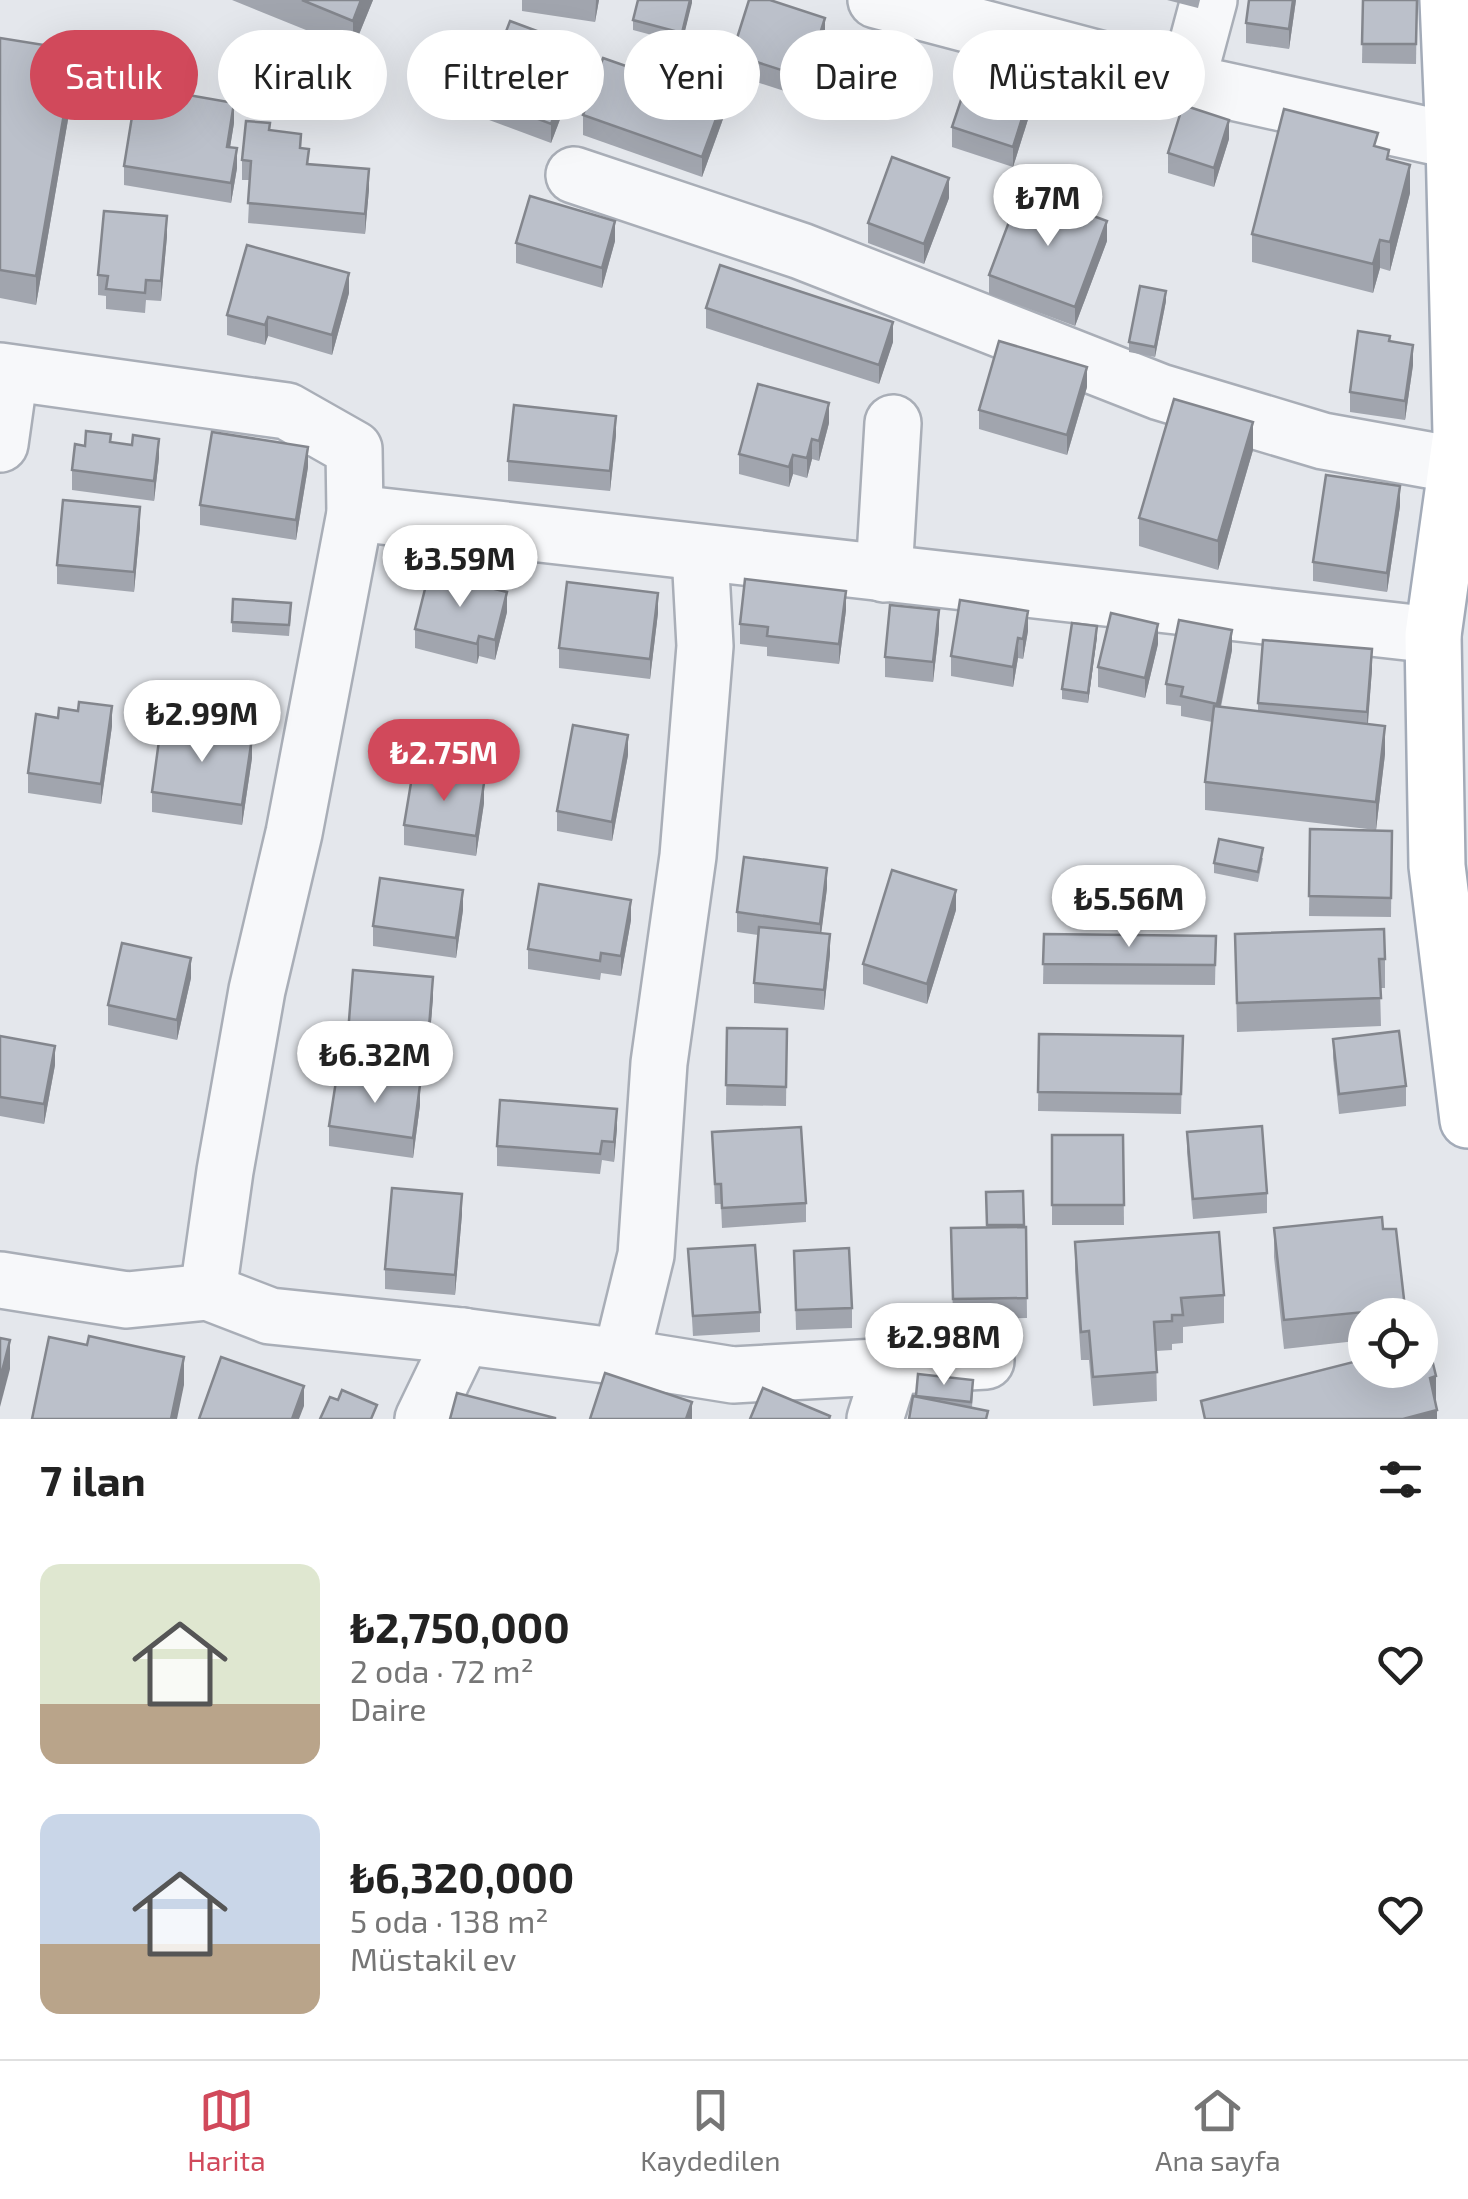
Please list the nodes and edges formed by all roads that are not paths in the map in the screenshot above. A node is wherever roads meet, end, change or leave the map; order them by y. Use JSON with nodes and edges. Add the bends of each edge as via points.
{"nodes":[{"id":1,"x":876,"y":0,"type":"edge"},
{"id":2,"x":1209,"y":0,"type":"edge"},
{"id":3,"x":1448,"y":0,"type":"edge"},
{"id":4,"x":990,"y":30,"type":"edge"},
{"id":5,"x":1201,"y":30,"type":"edge"},
{"id":6,"x":1205,"y":86,"type":"edge"},
{"id":7,"x":1454,"y":141,"type":"junction"},
{"id":8,"x":574,"y":175,"type":"dead end"},
{"id":9,"x":5,"y":372,"type":"edge"},
{"id":10,"x":893,"y":424,"type":"dead end"},
{"id":11,"x":0,"y":444,"type":"edge"},
{"id":12,"x":1456,"y":465,"type":"junction"},
{"id":13,"x":355,"y":513,"type":"junction"},
{"id":14,"x":700,"y":553,"type":"junction"},
{"id":15,"x":884,"y":574,"type":"junction"},
{"id":16,"x":1433,"y":635,"type":"junction"},
{"id":17,"x":1468,"y":1120,"type":"edge"},
{"id":18,"x":0,"y":1280,"type":"edge"},
{"id":19,"x":208,"y":1292,"type":"junction"},
{"id":20,"x":463,"y":1336,"type":"junction"},
{"id":21,"x":621,"y":1357,"type":"junction"},
{"id":22,"x":986,"y":1361,"type":"dead end"},
{"id":23,"x":891,"y":1368,"type":"junction"},
{"id":24,"x":423,"y":1419,"type":"edge"},
{"id":25,"x":875,"y":1419,"type":"edge"}],
"edges":[{"from":1,"to":4,"type":"street"},
{"from":2,"to":5,"type":"street"},
{"from":3,"to":7,"type":"main road"},
{"from":6,"to":7,"type":"street"},
{"from":7,"to":12,"type":"main road"},
{"from":8,"to":12,"type":"street","via":[[801,251],[1160,392],[1323,441]]},
{"from":9,"to":11,"type":"street"},
{"from":9,"to":13,"type":"street","via":[[288,411],[354,449]]},
{"from":10,"to":15,"type":"street"},
{"from":12,"to":16,"type":"main road"},
{"from":13,"to":14,"type":"street"},
{"from":13,"to":19,"type":"street","via":[[257,990]]},
{"from":14,"to":15,"type":"street"},
{"from":14,"to":21,"type":"street","via":[[705,646],[688,856],[659,1062],[646,1255]]},
{"from":15,"to":16,"type":"street"},
{"from":16,"to":17,"type":"main road","via":[[1437,866]]},
{"from":18,"to":19,"type":"street","via":[[128,1300]]},
{"from":19,"to":20,"type":"street","via":[[270,1316]]},
{"from":20,"to":21,"type":"street"},
{"from":20,"to":24,"type":"street"},
{"from":21,"to":23,"type":"street","via":[[732,1375]]},
{"from":22,"to":23,"type":"street"},
{"from":23,"to":25,"type":"street"}]}
